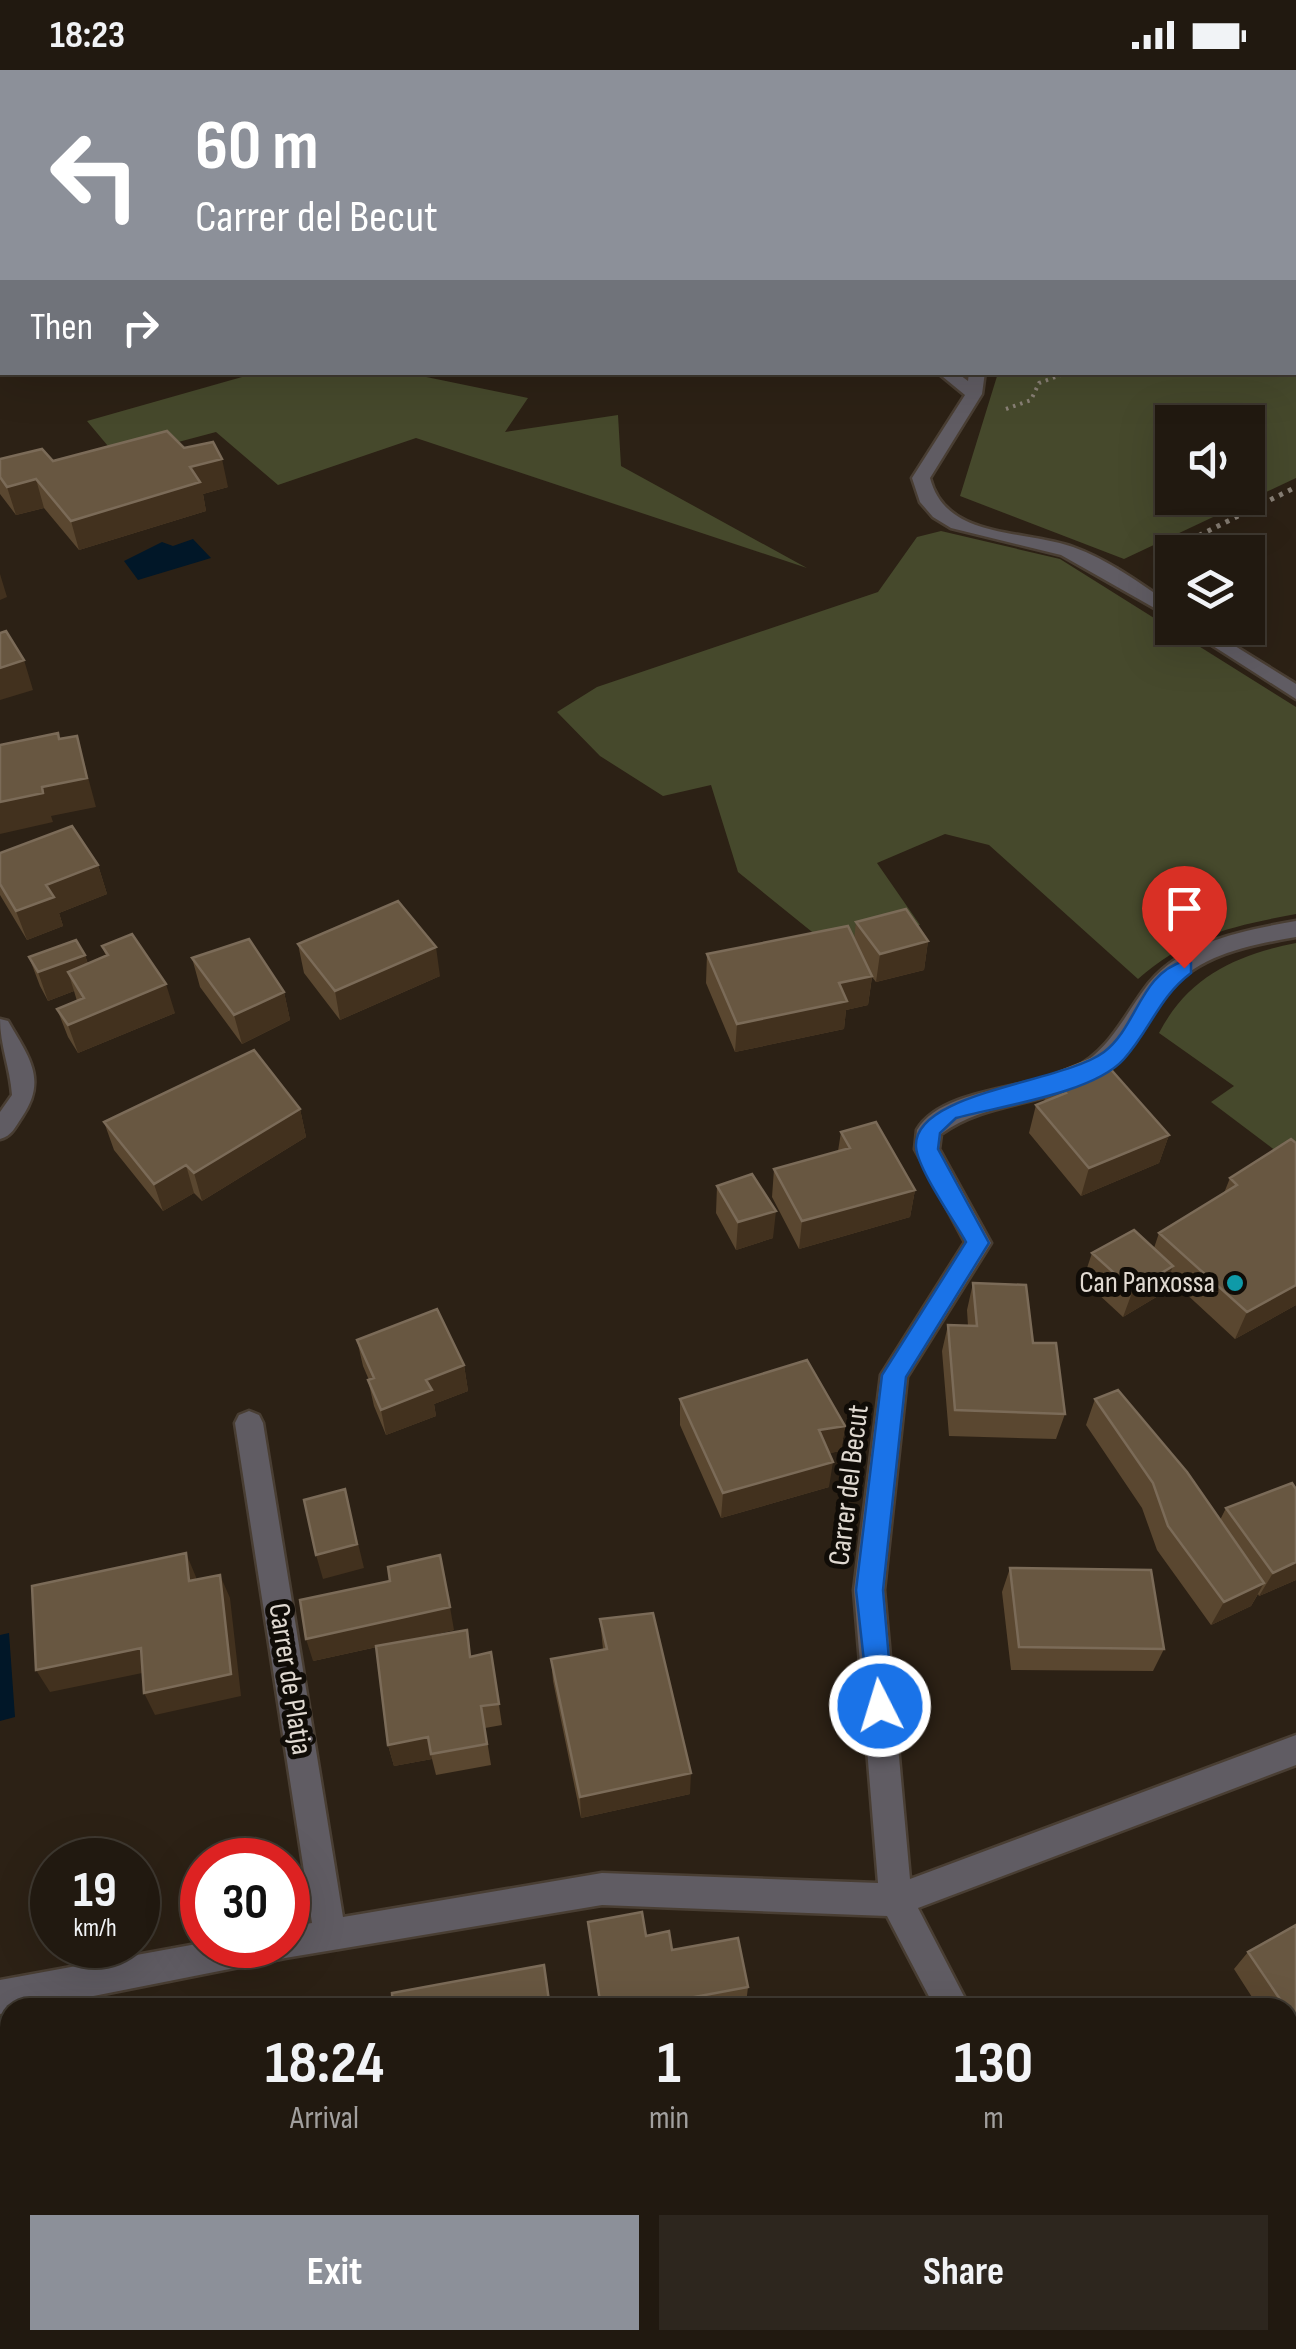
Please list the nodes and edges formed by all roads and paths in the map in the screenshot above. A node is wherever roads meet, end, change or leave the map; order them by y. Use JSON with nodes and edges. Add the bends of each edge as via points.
{"nodes":[{"id":1,"x":947,"y":375,"type":"edge"},
{"id":2,"x":975,"y":375,"type":"edge"},
{"id":3,"x":1062,"y":375,"type":"edge"},
{"id":4,"x":969,"y":402,"type":"junction"},
{"id":5,"x":1296,"y":487,"type":"edge"},
{"id":6,"x":1124,"y":582,"type":"junction"},
{"id":7,"x":1155,"y":602,"type":"edge"},
{"id":8,"x":1220,"y":645,"type":"edge"},
{"id":9,"x":1296,"y":694,"type":"edge"},
{"id":10,"x":1296,"y":929,"type":"edge"},
{"id":11,"x":0,"y":1026,"type":"edge"},
{"id":12,"x":2,"y":1128,"type":"edge"},
{"id":13,"x":249,"y":1423,"type":"dead end"},
{"id":14,"x":1296,"y":1750,"type":"edge"},
{"id":15,"x":896,"y":1900,"type":"junction"},
{"id":16,"x":330,"y":1935,"type":"junction"},
{"id":17,"x":310,"y":1939,"type":"edge"},
{"id":18,"x":180,"y":1963,"type":"edge"},
{"id":19,"x":0,"y":1997,"type":"edge"},
{"id":20,"x":948,"y":1998,"type":"edge"}],
"edges":[{"from":1,"to":4,"type":"street"},
{"from":2,"to":4,"type":"street"},
{"from":3,"to":4,"type":"path","via":[[1039,383],[1031,400],[1001,410]]},
{"from":4,"to":6,"type":"street","via":[[921,478],[930,510],[967,528],[1066,550]]},
{"from":5,"to":6,"type":"path","via":[[1146,562]]},
{"from":6,"to":7,"type":"street"},
{"from":8,"to":9,"type":"street"},
{"from":10,"to":15,"type":"street","name":"Carrer del Becut","via":[[1207,951],[1160,985],[1116,1055],[1081,1076],[949,1112],[929,1130],[927,1150],[978,1243],[894,1375],[870,1590]]},
{"from":11,"to":12,"type":"street","via":[[22,1064],[24,1096]]},
{"from":13,"to":16,"type":"street","name":"Carrer de Platja"},
{"from":14,"to":15,"type":"street"},
{"from":15,"to":16,"type":"street","via":[[602,1889]]},
{"from":15,"to":20,"type":"street"},
{"from":16,"to":17,"type":"street"},
{"from":18,"to":19,"type":"street"}]}
